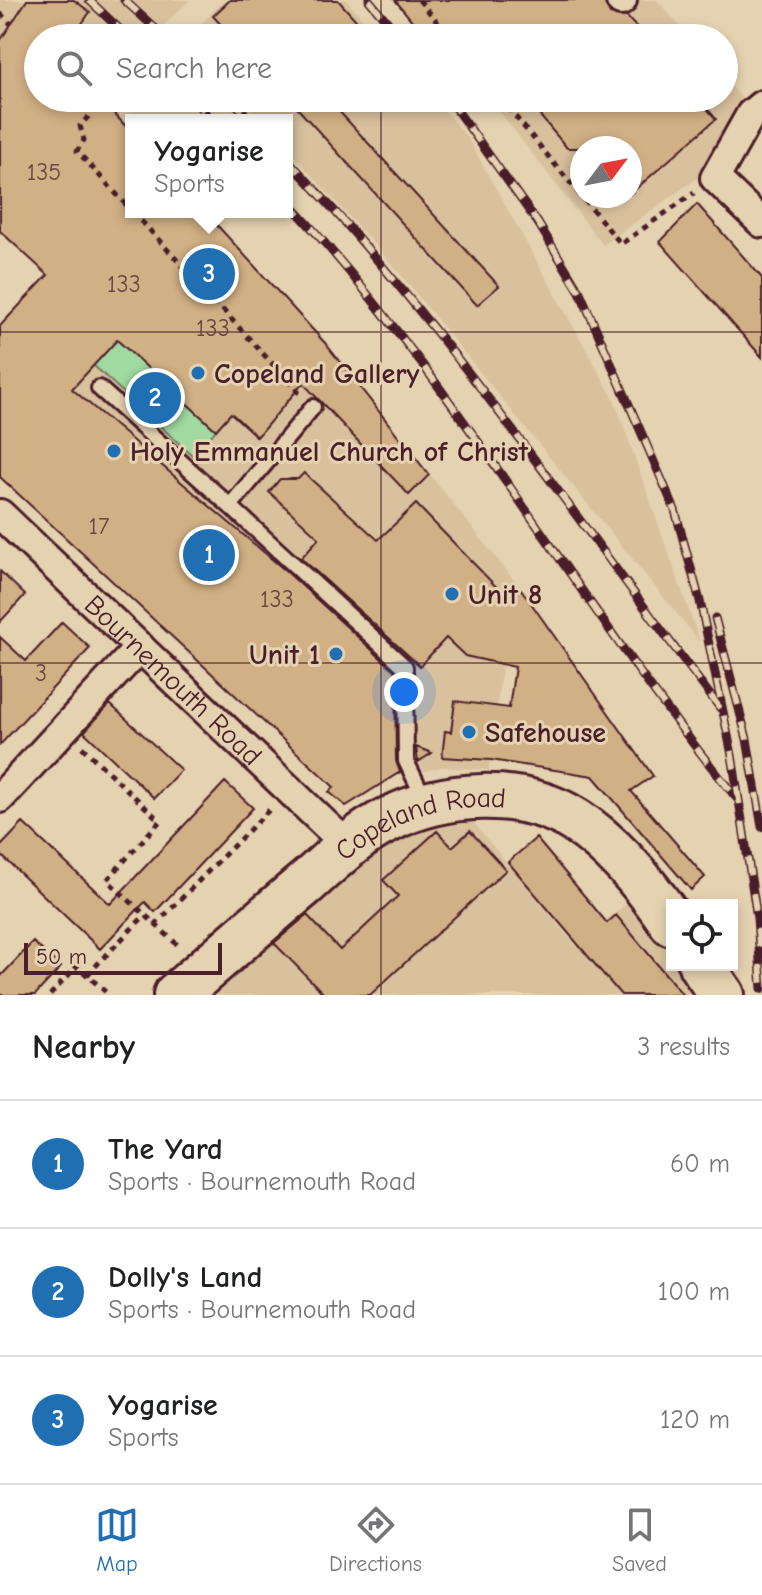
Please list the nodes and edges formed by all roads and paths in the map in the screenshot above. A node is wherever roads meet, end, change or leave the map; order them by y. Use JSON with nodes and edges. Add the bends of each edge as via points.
{"nodes":[{"id":1,"x":419,"y":0,"type":"edge"},
{"id":2,"x":0,"y":13,"type":"edge"},
{"id":3,"x":11,"y":24,"type":"dead end"},
{"id":4,"x":439,"y":24,"type":"edge"},
{"id":5,"x":762,"y":105,"type":"edge"},
{"id":6,"x":92,"y":112,"type":"edge"},
{"id":7,"x":512,"y":112,"type":"edge"},
{"id":8,"x":715,"y":178,"type":"junction"},
{"id":9,"x":125,"y":203,"type":"edge"},
{"id":10,"x":138,"y":218,"type":"edge"},
{"id":11,"x":762,"y":223,"type":"edge"},
{"id":12,"x":99,"y":388,"type":"dead end"},
{"id":13,"x":313,"y":407,"type":"joint"},
{"id":14,"x":230,"y":506,"type":"junction"},
{"id":15,"x":0,"y":514,"type":"edge"},
{"id":16,"x":140,"y":647,"type":"junction"},
{"id":17,"x":64,"y":730,"type":"junction"},
{"id":18,"x":289,"y":790,"type":"junction"},
{"id":19,"x":0,"y":798,"type":"edge"},
{"id":20,"x":427,"y":804,"type":"junction"},
{"id":21,"x":348,"y":846,"type":"junction"},
{"id":22,"x":666,"y":915,"type":"edge"},
{"id":23,"x":144,"y":916,"type":"dead end"},
{"id":24,"x":155,"y":925,"type":"junction"},
{"id":25,"x":705,"y":971,"type":"edge"},
{"id":26,"x":87,"y":975,"type":"junction"},
{"id":27,"x":185,"y":988,"type":"edge"},
{"id":28,"x":50,"y":995,"type":"edge"},
{"id":29,"x":109,"y":995,"type":"edge"},
{"id":30,"x":722,"y":995,"type":"edge"}],
"edges":[{"from":1,"to":4,"type":"path"},
{"from":2,"to":3,"type":"path"},
{"from":5,"to":8,"type":"street","via":[[751,114]]},
{"from":6,"to":9,"type":"path","via":[[80,126],[84,140],[77,151]]},
{"from":7,"to":8,"type":"path","via":[[621,244]]},
{"from":8,"to":11,"type":"street"},
{"from":10,"to":13,"type":"path"},
{"from":12,"to":14,"type":"lane"},
{"from":13,"to":14,"type":"lane"},
{"from":14,"to":20,"type":"lane","via":[[405,667],[406,761]]},
{"from":15,"to":16,"type":"street","name":"Bournemouth Road"},
{"from":16,"to":17,"type":"street"},
{"from":16,"to":18,"type":"street","name":"Bournemouth Road"},
{"from":17,"to":19,"type":"street"},
{"from":17,"to":24,"type":"path","via":[[160,821],[107,880]]},
{"from":18,"to":21,"type":"street","name":"Bournemouth Road"},
{"from":18,"to":24,"type":"path"},
{"from":20,"to":21,"type":"main road","name":"Copeland Road","via":[[387,820]]},
{"from":20,"to":22,"type":"main road","name":"Copeland Road","via":[[452,797],[499,798],[575,820],[611,851]]},
{"from":21,"to":27,"type":"main road","name":"Copeland Road"},
{"from":23,"to":26,"type":"path"},
{"from":24,"to":27,"type":"path"},
{"from":25,"to":30,"type":"main road"},
{"from":26,"to":28,"type":"path","via":[[77,966]]},
{"from":26,"to":29,"type":"path"}]}
